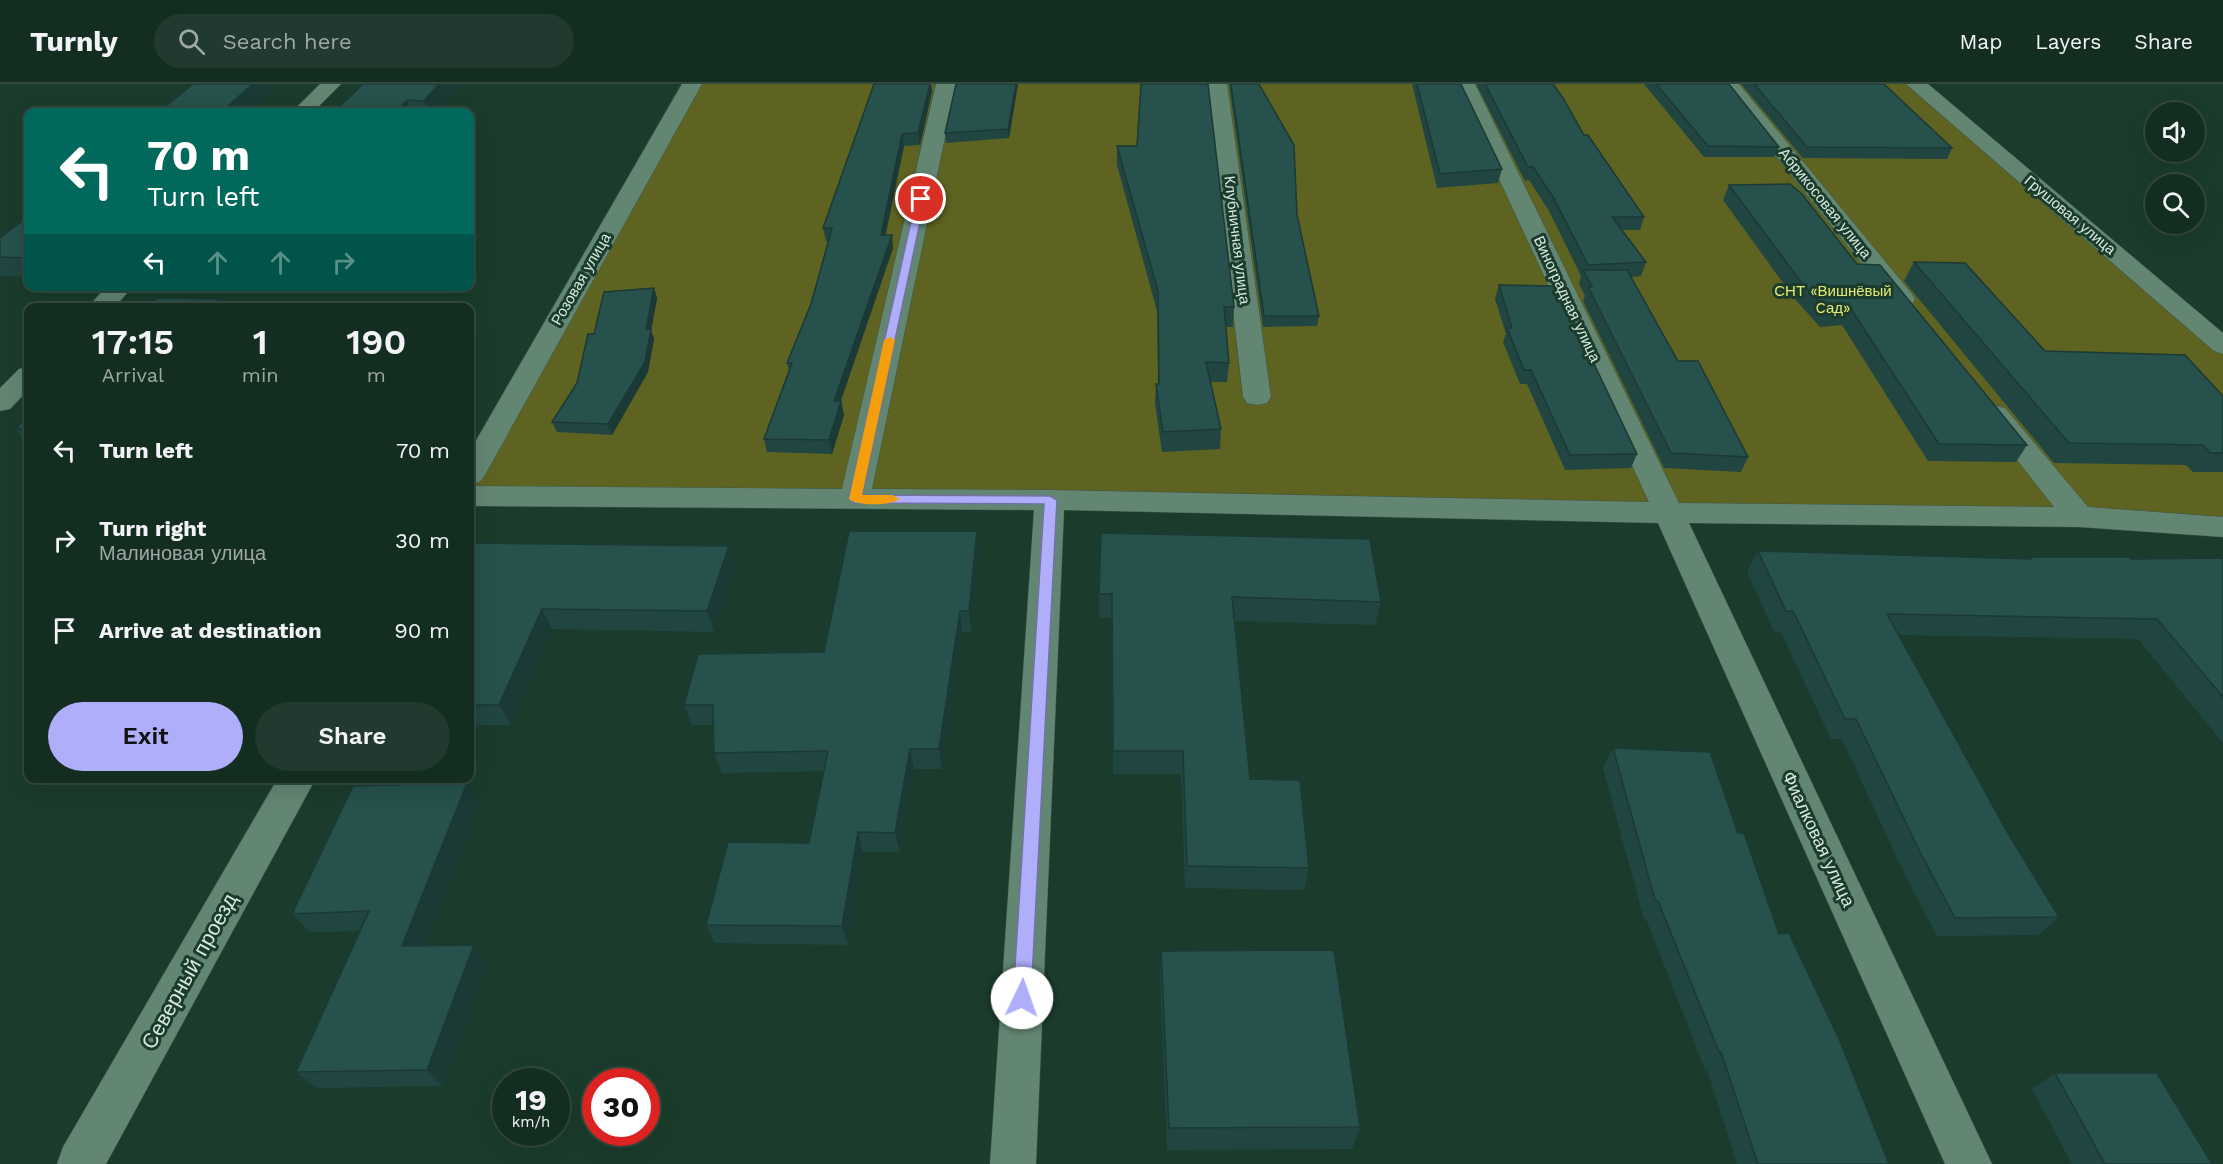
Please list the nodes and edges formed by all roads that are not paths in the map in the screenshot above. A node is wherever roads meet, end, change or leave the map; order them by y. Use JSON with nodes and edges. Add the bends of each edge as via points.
{"nodes":[{"id":1,"x":331,"y":84,"type":"edge"},
{"id":2,"x":692,"y":84,"type":"edge"},
{"id":3,"x":946,"y":84,"type":"edge"},
{"id":4,"x":1217,"y":84,"type":"edge"},
{"id":5,"x":1465,"y":84,"type":"edge"},
{"id":6,"x":1729,"y":84,"type":"edge"},
{"id":7,"x":1916,"y":84,"type":"edge"},
{"id":8,"x":306,"y":108,"type":"edge"},
{"id":9,"x":116,"y":291,"type":"edge"},
{"id":10,"x":104,"y":303,"type":"edge"},
{"id":11,"x":1915,"y":315,"type":"edge"},
{"id":12,"x":2223,"y":346,"type":"edge"},
{"id":13,"x":24,"y":379,"type":"edge"},
{"id":14,"x":1257,"y":397,"type":"dead end"},
{"id":15,"x":1982,"y":398,"type":"edge"},
{"id":16,"x":0,"y":403,"type":"edge"},
{"id":17,"x":474,"y":468,"type":"edge"},
{"id":18,"x":474,"y":496,"type":"edge"},
{"id":19,"x":855,"y":499,"type":"junction"},
{"id":20,"x":1050,"y":500,"type":"junction"},
{"id":21,"x":1669,"y":513,"type":"junction"},
{"id":22,"x":2079,"y":518,"type":"junction"},
{"id":23,"x":2223,"y":527,"type":"edge"},
{"id":24,"x":295,"y":783,"type":"edge"},
{"id":25,"x":80,"y":1164,"type":"edge"},
{"id":26,"x":1013,"y":1164,"type":"edge"},
{"id":27,"x":1969,"y":1164,"type":"edge"}],
"edges":[{"from":1,"to":8,"type":"street"},
{"from":2,"to":17,"type":"street","name":"Розовая улица"},
{"from":3,"to":19,"type":"street"},
{"from":4,"to":14,"type":"street","name":"Клубничная улица"},
{"from":5,"to":21,"type":"street","name":"Виноградная улица"},
{"from":6,"to":11,"type":"street","name":"Абрикосовая улица"},
{"from":7,"to":12,"type":"street","name":"Грушовая улица"},
{"from":9,"to":10,"type":"street"},
{"from":13,"to":16,"type":"street"},
{"from":15,"to":22,"type":"street"},
{"from":18,"to":19,"type":"street"},
{"from":19,"to":20,"type":"street"},
{"from":20,"to":21,"type":"street"},
{"from":20,"to":26,"type":"street"},
{"from":21,"to":22,"type":"street"},
{"from":21,"to":27,"type":"street","name":"Фиалковая улица"},
{"from":22,"to":23,"type":"street"},
{"from":24,"to":25,"type":"street","name":"Северный проезд"}]}
